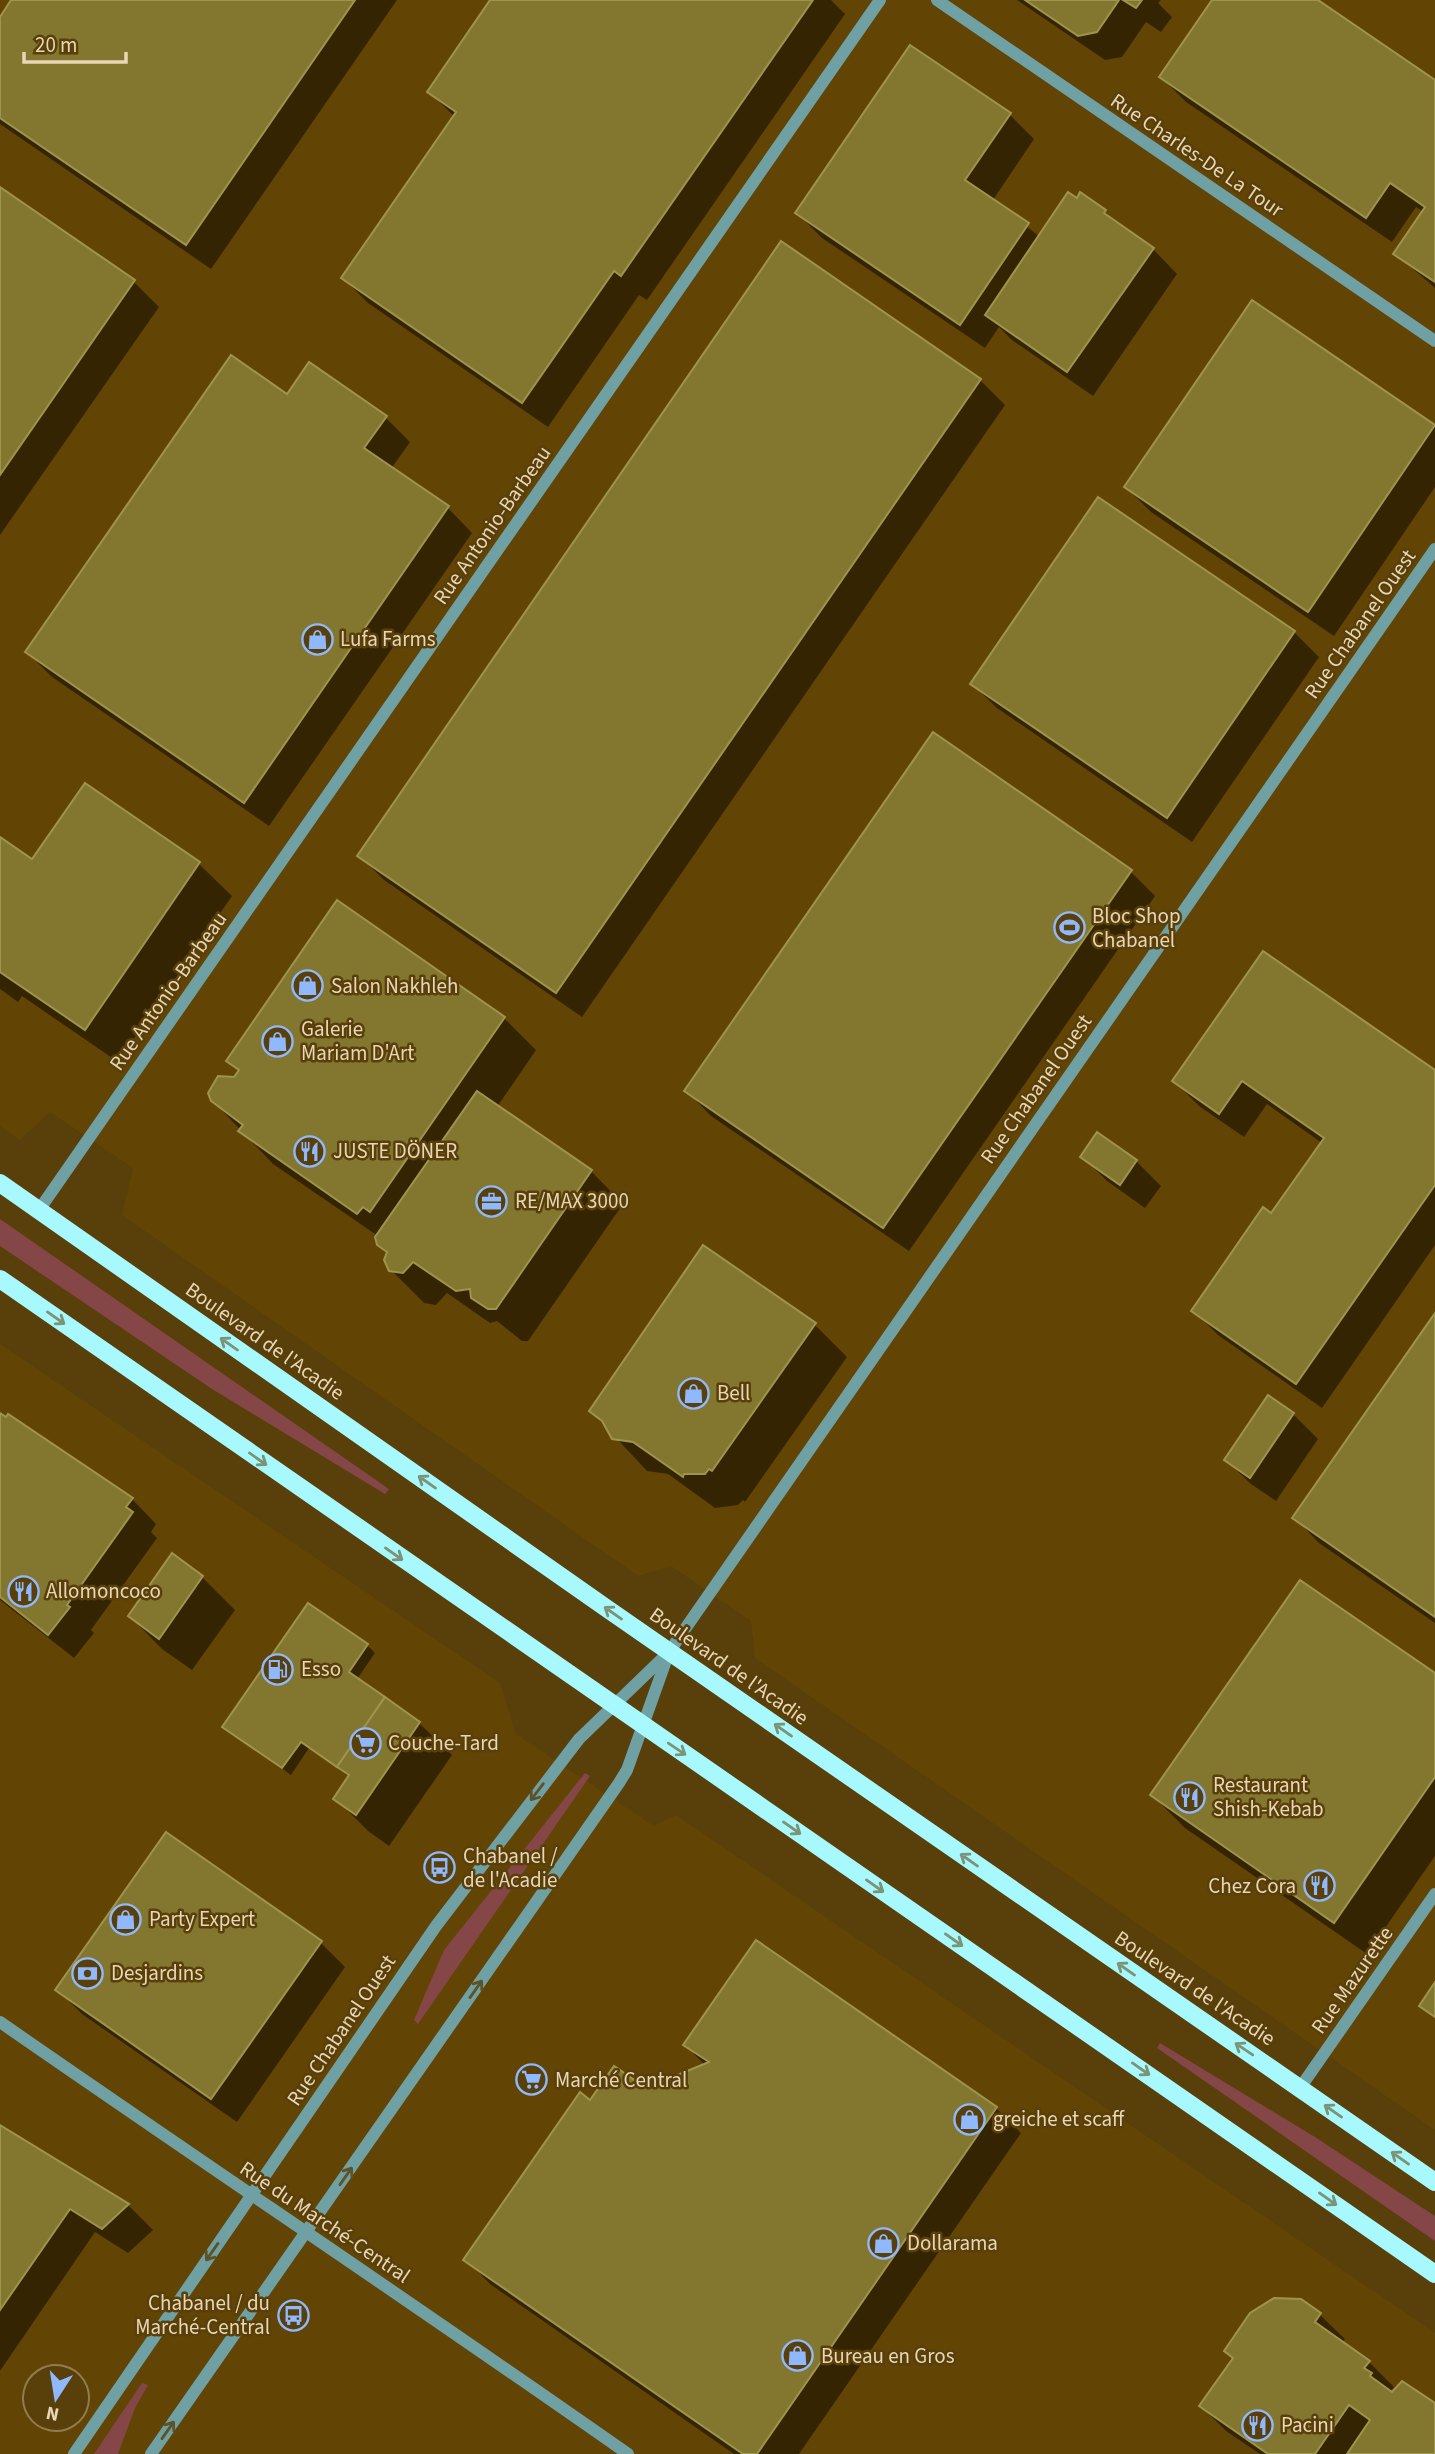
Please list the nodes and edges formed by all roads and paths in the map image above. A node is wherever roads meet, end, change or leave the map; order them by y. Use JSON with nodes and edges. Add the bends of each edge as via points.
{"nodes":[{"id":1,"x":880,"y":0,"type":"edge"},
{"id":2,"x":937,"y":0,"type":"edge"},
{"id":3,"x":1435,"y":341,"type":"edge"},
{"id":4,"x":1435,"y":549,"type":"edge"},
{"id":5,"x":0,"y":1183,"type":"edge"},
{"id":6,"x":40,"y":1210,"type":"junction"},
{"id":7,"x":0,"y":1279,"type":"edge"},
{"id":8,"x":669,"y":1651,"type":"junction"},
{"id":9,"x":613,"y":1706,"type":"junction"},
{"id":10,"x":643,"y":1725,"type":"junction"},
{"id":11,"x":1435,"y":1894,"type":"edge"},
{"id":12,"x":0,"y":2022,"type":"edge"},
{"id":13,"x":1300,"y":2088,"type":"junction"},
{"id":14,"x":1435,"y":2182,"type":"edge"},
{"id":15,"x":251,"y":2196,"type":"junction"},
{"id":16,"x":307,"y":2231,"type":"junction"},
{"id":17,"x":1435,"y":2274,"type":"edge"},
{"id":18,"x":74,"y":2454,"type":"edge"},
{"id":19,"x":151,"y":2454,"type":"edge"},
{"id":20,"x":628,"y":2454,"type":"edge"}],
"edges":[{"from":1,"to":6,"type":"street","name":"Rue Antonio-Barbeau"},
{"from":2,"to":3,"type":"street","name":"Rue Charles-De La Tour"},
{"from":4,"to":8,"type":"street","name":"Rue Chabanel Ouest"},
{"from":5,"to":6,"type":"main road","name":"Boulevard de l'Acadie"},
{"from":8,"to":6,"type":"main road","name":"Boulevard de l'Acadie","one_way":true},
{"from":7,"to":9,"type":"main road","one_way":true},
{"from":8,"to":9,"type":"street","name":"Rue Chabanel Ouest"},
{"from":8,"to":10,"type":"street","name":"Rue Chabanel Ouest"},
{"from":13,"to":8,"type":"main road","name":"Boulevard de l'Acadie","one_way":true},
{"from":9,"to":10,"type":"main road"},
{"from":9,"to":15,"type":"street","name":"Rue Chabanel Ouest","one_way":true,"via":[[558,1764],[436,1926]]},
{"from":16,"to":10,"type":"street","name":"Rue Chabanel Ouest","one_way":true,"via":[[619,1783]]},
{"from":10,"to":17,"type":"main road","one_way":true},
{"from":11,"to":13,"type":"street","name":"Rue Mazurette"},
{"from":12,"to":15,"type":"street","name":"Rue du Marché-Central"},
{"from":14,"to":13,"type":"main road","name":"Boulevard de l'Acadie","one_way":true},
{"from":15,"to":16,"type":"street","name":"Rue du Marché-Central"},
{"from":15,"to":18,"type":"street","name":"Rue Chabanel Ouest","one_way":true},
{"from":19,"to":16,"type":"street","name":"Rue Chabanel Ouest","one_way":true},
{"from":16,"to":20,"type":"street","name":"Rue du Marché-Central"}]}
